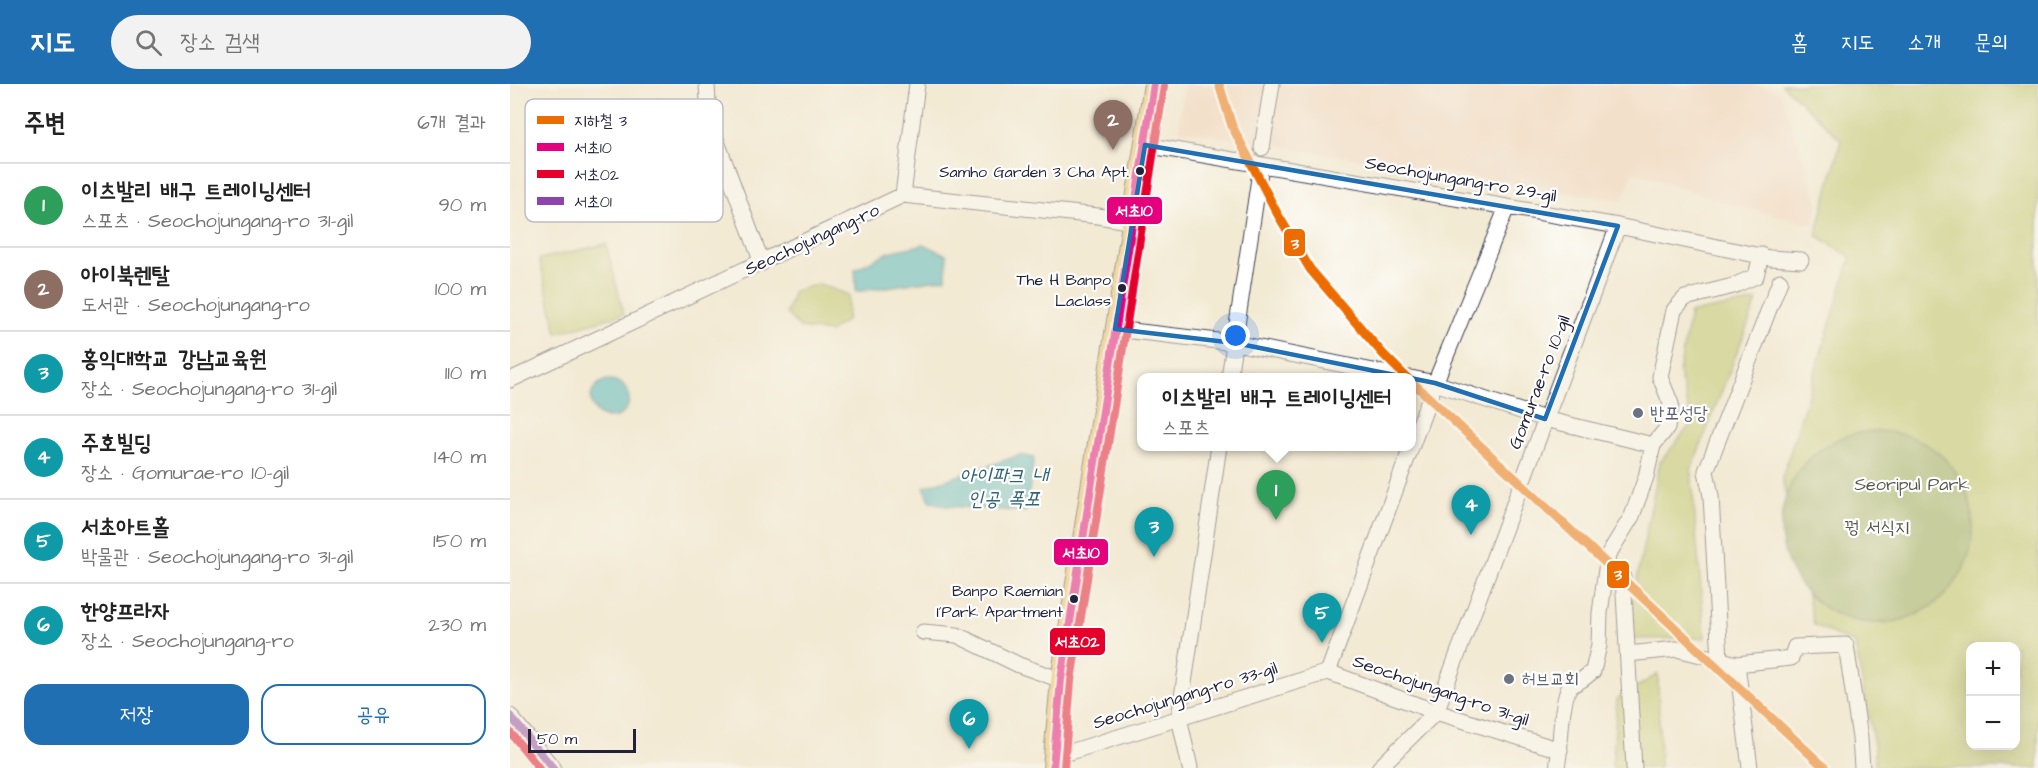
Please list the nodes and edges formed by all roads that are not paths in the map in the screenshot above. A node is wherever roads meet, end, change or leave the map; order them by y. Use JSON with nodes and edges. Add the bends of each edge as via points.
{"nodes":[{"id":1,"x":706,"y":84,"type":"edge"},
{"id":2,"x":917,"y":84,"type":"edge"},
{"id":3,"x":1154,"y":84,"type":"edge"},
{"id":4,"x":1272,"y":84,"type":"edge"},
{"id":5,"x":707,"y":99,"type":"edge"},
{"id":6,"x":1145,"y":145,"type":"junction"},
{"id":7,"x":1262,"y":148,"type":"dead end"},
{"id":8,"x":723,"y":158,"type":"edge"},
{"id":9,"x":1261,"y":165,"type":"junction"},
{"id":10,"x":903,"y":195,"type":"junction"},
{"id":11,"x":1507,"y":207,"type":"junction"},
{"id":12,"x":1133,"y":222,"type":"junction"},
{"id":13,"x":1618,"y":226,"type":"junction"},
{"id":14,"x":1766,"y":256,"type":"junction"},
{"id":15,"x":1800,"y":260,"type":"dead end"},
{"id":16,"x":762,"y":263,"type":"junction"},
{"id":17,"x":1780,"y":281,"type":"dead end"},
{"id":18,"x":1115,"y":329,"type":"junction"},
{"id":19,"x":1235,"y":343,"type":"junction"},
{"id":20,"x":1230,"y":373,"type":"edge"},
{"id":21,"x":1384,"y":373,"type":"edge"},
{"id":22,"x":1416,"y":379,"type":"edge"},
{"id":23,"x":510,"y":380,"type":"edge"},
{"id":24,"x":1435,"y":383,"type":"junction"},
{"id":25,"x":1545,"y":420,"type":"junction"},
{"id":26,"x":1416,"y":434,"type":"edge"},
{"id":27,"x":1653,"y":446,"type":"junction"},
{"id":28,"x":1218,"y":451,"type":"edge"},
{"id":29,"x":1410,"y":451,"type":"edge"},
{"id":30,"x":1623,"y":577,"type":"dead end"},
{"id":31,"x":923,"y":632,"type":"dead end"},
{"id":32,"x":1628,"y":654,"type":"junction"},
{"id":33,"x":1720,"y":660,"type":"junction"},
{"id":34,"x":1737,"y":664,"type":"junction"},
{"id":35,"x":1328,"y":672,"type":"junction"},
{"id":36,"x":1061,"y":680,"type":"junction"},
{"id":37,"x":1436,"y":712,"type":"junction"},
{"id":38,"x":510,"y":716,"type":"edge"},
{"id":39,"x":1179,"y":717,"type":"junction"},
{"id":40,"x":1560,"y":750,"type":"junction"},
{"id":41,"x":1054,"y":762,"type":"edge"},
{"id":42,"x":553,"y":768,"type":"edge"},
{"id":43,"x":1190,"y":768,"type":"edge"},
{"id":44,"x":1379,"y":768,"type":"edge"},
{"id":45,"x":1557,"y":768,"type":"edge"},
{"id":46,"x":1635,"y":768,"type":"edge"},
{"id":47,"x":1750,"y":768,"type":"edge"},
{"id":48,"x":1862,"y":768,"type":"edge"}],
"edges":[{"from":1,"to":5,"type":"street"},
{"from":2,"to":10,"type":"street"},
{"from":3,"to":6,"type":"main road"},
{"from":4,"to":7,"type":"street"},
{"from":6,"to":9,"type":"street","name":"Seochojungang-ro 29-gil"},
{"from":6,"to":12,"type":"main road"},
{"from":8,"to":16,"type":"street"},
{"from":9,"to":11,"type":"street","name":"Seochojungang-ro 29-gil"},
{"from":9,"to":19,"type":"street"},
{"from":10,"to":12,"type":"street"},
{"from":10,"to":16,"type":"street","name":"Seochojungang-ro"},
{"from":11,"to":13,"type":"street","name":"Seochojungang-ro 29-gil"},
{"from":11,"to":24,"type":"street","name":"Seochojungang-ro 31-gil"},
{"from":12,"to":18,"type":"main road"},
{"from":13,"to":14,"type":"street","name":"Seochojungang-ro 29-gil"},
{"from":13,"to":25,"type":"street","name":"Gomurae-ro 10-gil"},
{"from":14,"to":15,"type":"street","name":"Seochojungang-ro 29-gil"},
{"from":14,"to":27,"type":"street","via":[[1756,276],[1685,298],[1674,310],[1660,377],[1671,404],[1667,428]]},
{"from":16,"to":23,"type":"street","name":"Seochojungang-ro"},
{"from":17,"to":33,"type":"street","via":[[1706,471],[1711,495]]},
{"from":18,"to":19,"type":"street"},
{"from":18,"to":36,"type":"main road"},
{"from":19,"to":20,"type":"street"},
{"from":19,"to":21,"type":"street"},
{"from":22,"to":24,"type":"street"},
{"from":24,"to":25,"type":"street"},
{"from":24,"to":26,"type":"street","name":"Seochojungang-ro 31-gil"},
{"from":25,"to":27,"type":"street"},
{"from":25,"to":37,"type":"street","name":"Gomurae-ro 10-gil"},
{"from":27,"to":40,"type":"street","via":[[1632,516],[1608,555],[1593,671],[1569,687]]},
{"from":28,"to":39,"type":"street"},
{"from":29,"to":35,"type":"street","name":"Seochojungang-ro 31-gil"},
{"from":30,"to":32,"type":"street"},
{"from":31,"to":36,"type":"street","via":[[957,635]]},
{"from":32,"to":33,"type":"street","via":[[1677,649]]},
{"from":32,"to":46,"type":"street"},
{"from":33,"to":34,"type":"street"},
{"from":34,"to":47,"type":"street"},
{"from":34,"to":48,"type":"street","via":[[1791,658],[1795,647],[1846,645]]},
{"from":35,"to":37,"type":"street","name":"Seochojungang-ro 31-gil"},
{"from":35,"to":39,"type":"street","name":"Seochojungang-ro 33-gil"},
{"from":36,"to":41,"type":"main road"},
{"from":37,"to":40,"type":"street","name":"Seochojungang-ro 31-gil"},
{"from":37,"to":44,"type":"street","name":"Gomurae-ro 10-gil"},
{"from":38,"to":42,"type":"street"},
{"from":39,"to":41,"type":"street","name":"Seochojungang-ro 33-gil"},
{"from":39,"to":43,"type":"street"},
{"from":40,"to":45,"type":"street"}]}
